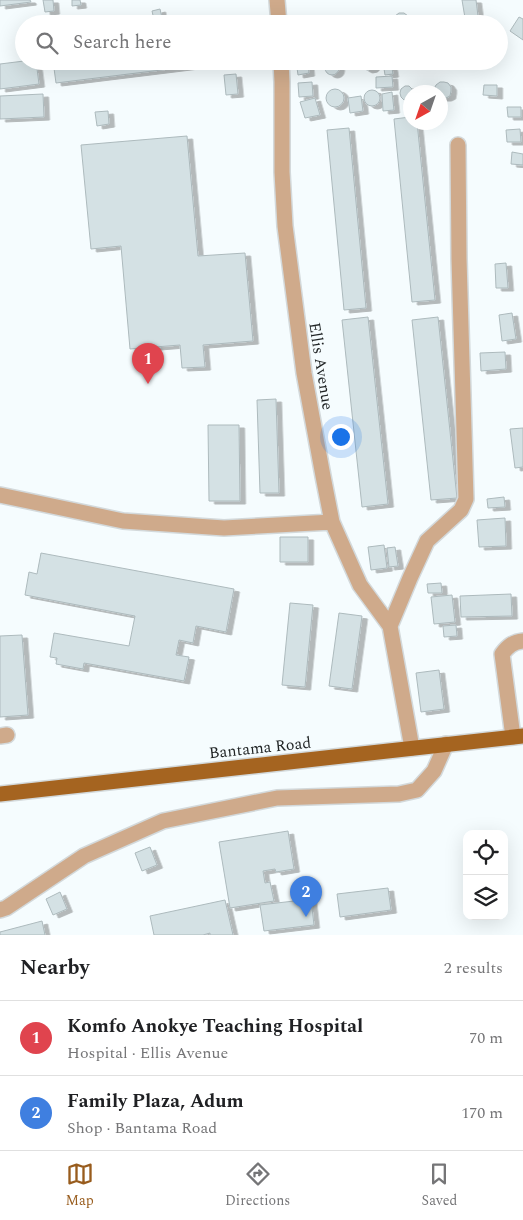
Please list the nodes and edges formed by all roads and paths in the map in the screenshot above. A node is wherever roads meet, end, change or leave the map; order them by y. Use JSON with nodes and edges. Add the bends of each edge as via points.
{"nodes":[{"id":1,"x":277,"y":0,"type":"edge"},
{"id":2,"x":278,"y":15,"type":"edge"},
{"id":3,"x":281,"y":70,"type":"edge"},
{"id":4,"x":458,"y":145,"type":"dead end"},
{"id":5,"x":0,"y":495,"type":"edge"},
{"id":6,"x":332,"y":522,"type":"junction"},
{"id":7,"x":390,"y":626,"type":"junction"},
{"id":8,"x":523,"y":641,"type":"edge"},
{"id":9,"x":518,"y":736,"type":"edge"},
{"id":10,"x":446,"y":744,"type":"junction"},
{"id":11,"x":412,"y":748,"type":"junction"},
{"id":12,"x":0,"y":794,"type":"edge"},
{"id":13,"x":0,"y":910,"type":"edge"}],
"edges":[{"from":1,"to":2,"type":"street"},
{"from":3,"to":6,"type":"street","name":"Ellis Avenue","via":[[285,226],[304,373]]},
{"from":4,"to":7,"type":"street","via":[[466,499],[461,510],[427,541]]},
{"from":5,"to":6,"type":"street","via":[[132,522],[224,528]]},
{"from":6,"to":7,"type":"street","name":"Ellis Avenue","via":[[360,585]]},
{"from":7,"to":11,"type":"street","name":"Ellis Avenue"},
{"from":8,"to":9,"type":"street","via":[[508,646],[502,654]]},
{"from":9,"to":10,"type":"main road","name":"Bantama Road"},
{"from":10,"to":11,"type":"main road","name":"Bantama Road"},
{"from":10,"to":13,"type":"street","via":[[434,771],[417,790],[399,794],[277,798],[163,821],[84,856]]},
{"from":11,"to":12,"type":"main road","name":"Bantama Road"}]}
